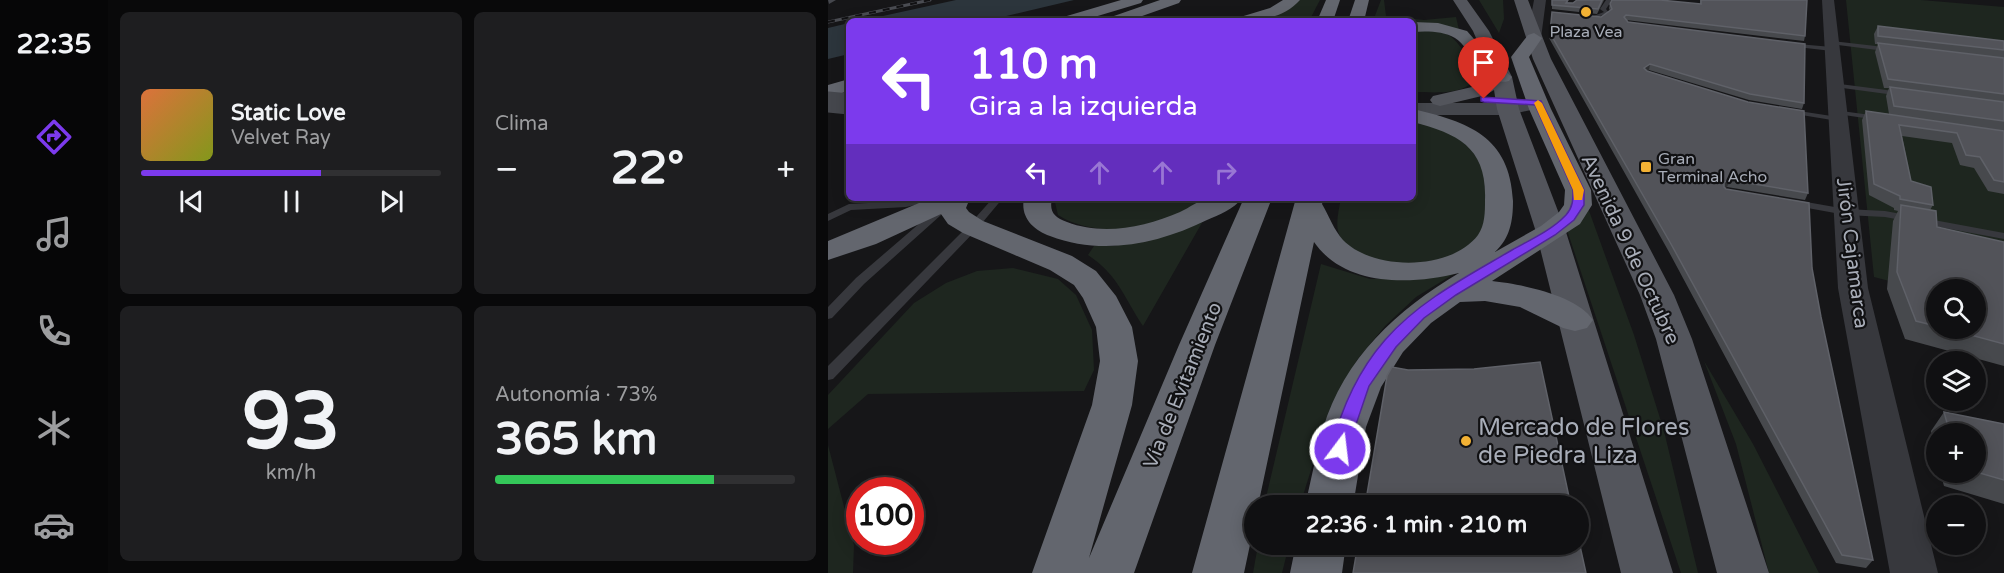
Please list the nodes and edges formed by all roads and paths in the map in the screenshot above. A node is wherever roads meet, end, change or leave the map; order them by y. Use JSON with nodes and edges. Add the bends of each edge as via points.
{"nodes":[{"id":1,"x":1136,"y":0,"type":"edge"},
{"id":2,"x":1174,"y":0,"type":"edge"},
{"id":3,"x":1293,"y":0,"type":"edge"},
{"id":4,"x":1333,"y":0,"type":"edge"},
{"id":5,"x":1362,"y":0,"type":"edge"},
{"id":6,"x":1460,"y":0,"type":"edge"},
{"id":7,"x":1521,"y":0,"type":"edge"},
{"id":8,"x":1609,"y":0,"type":"edge"},
{"id":9,"x":1828,"y":0,"type":"edge"},
{"id":10,"x":1539,"y":16,"type":"edge"},
{"id":11,"x":1583,"y":17,"type":"edge"},
{"id":12,"x":1075,"y":18,"type":"edge"},
{"id":13,"x":1121,"y":18,"type":"edge"},
{"id":14,"x":1252,"y":18,"type":"edge"},
{"id":15,"x":1326,"y":18,"type":"edge"},
{"id":16,"x":1357,"y":18,"type":"edge"},
{"id":17,"x":1416,"y":27,"type":"edge"},
{"id":18,"x":1779,"y":42,"type":"edge"},
{"id":19,"x":1832,"y":46,"type":"junction"},
{"id":20,"x":1903,"y":51,"type":"edge"},
{"id":21,"x":1502,"y":77,"type":"junction"},
{"id":22,"x":846,"y":86,"type":"edge"},
{"id":23,"x":828,"y":92,"type":"edge"},
{"id":24,"x":846,"y":95,"type":"edge"},
{"id":25,"x":846,"y":96,"type":"edge"},
{"id":26,"x":1913,"y":96,"type":"edge"},
{"id":27,"x":1416,"y":100,"type":"edge"},
{"id":28,"x":1440,"y":100,"type":"junction"},
{"id":29,"x":828,"y":102,"type":"edge"},
{"id":30,"x":1538,"y":103,"type":"junction"},
{"id":31,"x":846,"y":104,"type":"edge"},
{"id":32,"x":1507,"y":104,"type":"junction"},
{"id":33,"x":846,"y":105,"type":"edge"},
{"id":34,"x":1837,"y":105,"type":"junction"},
{"id":35,"x":1416,"y":109,"type":"edge"},
{"id":36,"x":1780,"y":109,"type":"edge"},
{"id":37,"x":828,"y":112,"type":"edge"},
{"id":38,"x":1416,"y":115,"type":"edge"},
{"id":39,"x":1893,"y":120,"type":"edge"},
{"id":40,"x":1572,"y":177,"type":"junction"},
{"id":41,"x":1606,"y":194,"type":"junction"},
{"id":42,"x":857,"y":201,"type":"edge"},
{"id":43,"x":920,"y":201,"type":"edge"},
{"id":44,"x":982,"y":201,"type":"edge"},
{"id":45,"x":1038,"y":201,"type":"edge"},
{"id":46,"x":1222,"y":201,"type":"edge"},
{"id":47,"x":1257,"y":201,"type":"edge"},
{"id":48,"x":1310,"y":201,"type":"edge"},
{"id":49,"x":1781,"y":201,"type":"edge"},
{"id":50,"x":960,"y":205,"type":"edge"},
{"id":51,"x":849,"y":207,"type":"junction"},
{"id":52,"x":1846,"y":212,"type":"junction"},
{"id":53,"x":828,"y":218,"type":"edge"},
{"id":54,"x":1551,"y":232,"type":"junction"},
{"id":55,"x":2004,"y":236,"type":"edge"},
{"id":56,"x":828,"y":251,"type":"edge"},
{"id":57,"x":1451,"y":292,"type":"junction"},
{"id":58,"x":828,"y":314,"type":"edge"},
{"id":59,"x":1575,"y":320,"type":"junction"},
{"id":60,"x":828,"y":375,"type":"edge"},
{"id":61,"x":1331,"y":495,"type":"edge"},
{"id":62,"x":1320,"y":555,"type":"edge"},
{"id":63,"x":1058,"y":573,"type":"edge"},
{"id":64,"x":1108,"y":573,"type":"edge"},
{"id":65,"x":1218,"y":573,"type":"edge"},
{"id":66,"x":1316,"y":573,"type":"edge"},
{"id":67,"x":1647,"y":573,"type":"edge"},
{"id":68,"x":1743,"y":573,"type":"edge"},
{"id":69,"x":1914,"y":573,"type":"edge"}],
"edges":[{"from":1,"to":12,"type":"highway"},
{"from":2,"to":13,"type":"highway"},
{"from":3,"to":14,"type":"highway"},
{"from":4,"to":15,"type":"highway"},
{"from":5,"to":16,"type":"highway"},
{"from":6,"to":21,"type":"main road","via":[[1481,31]]},
{"from":7,"to":10,"type":"main road","name":"Avenida 9 de Octubre"},
{"from":8,"to":11,"type":"lane","via":[[1602,17]]},
{"from":9,"to":19,"type":"street","name":"Jirón Cajamarca"},
{"from":10,"to":30,"type":"highway","via":[[1520,57]]},
{"from":10,"to":41,"type":"main road","name":"Avenida 9 de Octubre","via":[[1542,59]]},
{"from":17,"to":21,"type":"highway","via":[[1457,33],[1472,44],[1488,69]]},
{"from":18,"to":19,"type":"lane"},
{"from":19,"to":20,"type":"lane"},
{"from":19,"to":34,"type":"street","name":"Jirón Cajamarca"},
{"from":21,"to":28,"type":"main road","via":[[1479,91]]},
{"from":21,"to":32,"type":"main road"},
{"from":22,"to":23,"type":"highway"},
{"from":23,"to":24,"type":"main road"},
{"from":25,"to":29,"type":"highway"},
{"from":26,"to":34,"type":"lane"},
{"from":27,"to":28,"type":"main road"},
{"from":28,"to":32,"type":"main road"},
{"from":29,"to":31,"type":"main road","bridge":true},
{"from":30,"to":32,"type":"main road"},
{"from":30,"to":40,"type":"highway"},
{"from":32,"to":35,"type":"main road"},
{"from":32,"to":54,"type":"main road"},
{"from":33,"to":37,"type":"highway"},
{"from":34,"to":36,"type":"lane"},
{"from":34,"to":39,"type":"lane"},
{"from":34,"to":52,"type":"street","name":"Jirón Cajamarca"},
{"from":38,"to":48,"type":"highway","via":[[1467,135],[1490,156],[1496,170],[1499,216],[1497,229],[1476,254],[1437,270],[1390,271],[1367,266],[1334,248]]},
{"from":40,"to":41,"type":"main road"},
{"from":40,"to":54,"type":"highway","via":[[1578,190],[1578,205],[1570,218]]},
{"from":41,"to":68,"type":"main road","name":"Avenida 9 de Octubre","via":[[1657,295],[1674,339]]},
{"from":42,"to":51,"type":"lane"},
{"from":43,"to":51,"type":"lane"},
{"from":44,"to":50,"type":"lane"},
{"from":45,"to":46,"type":"highway","via":[[1036,210],[1045,223],[1078,235],[1106,237],[1135,235],[1173,225]]},
{"from":47,"to":64,"type":"highway","name":"Vía de Evitamiento"},
{"from":48,"to":65,"type":"highway"},
{"from":49,"to":52,"type":"lane"},
{"from":50,"to":56,"type":"highway"},
{"from":50,"to":58,"type":"lane","via":[[860,281]]},
{"from":50,"to":60,"type":"lane"},
{"from":50,"to":63,"type":"highway","via":[[1085,278],[1114,327],[1119,361],[1112,405]]},
{"from":51,"to":53,"type":"lane"},
{"from":52,"to":55,"type":"lane","via":[[1885,214]]},
{"from":52,"to":69,"type":"street","name":"Jirón Cajamarca","via":[[1853,288]]},
{"from":54,"to":57,"type":"highway"},
{"from":54,"to":59,"type":"main road"},
{"from":57,"to":59,"type":"highway","via":[[1495,291],[1523,296]]},
{"from":57,"to":61,"type":"highway","via":[[1390,343],[1362,385],[1345,427]]},
{"from":59,"to":67,"type":"main road"},
{"from":62,"to":66,"type":"highway"}]}
